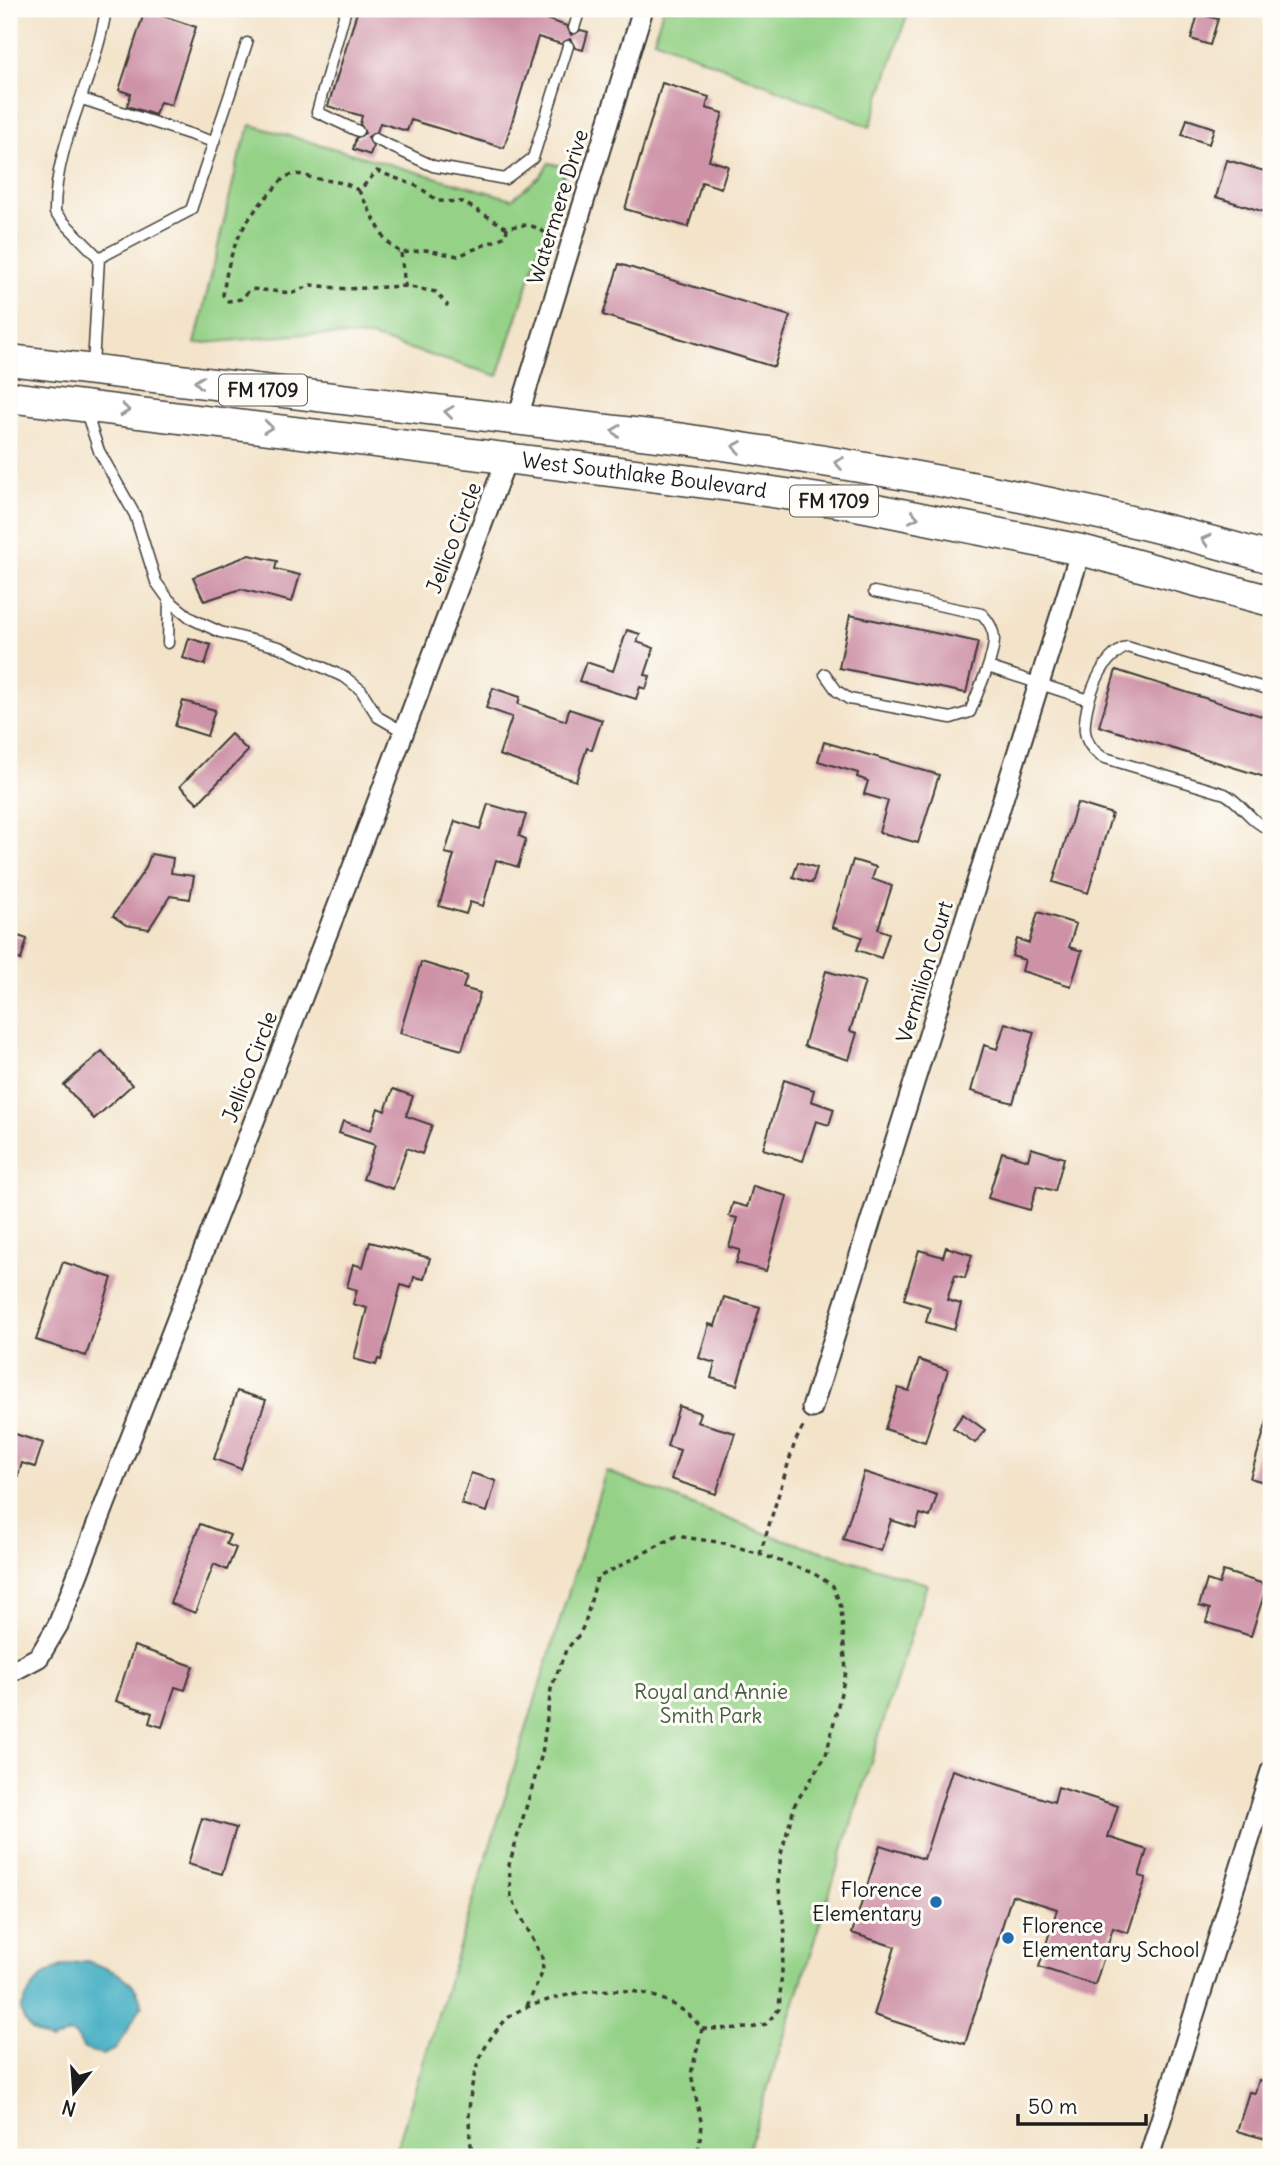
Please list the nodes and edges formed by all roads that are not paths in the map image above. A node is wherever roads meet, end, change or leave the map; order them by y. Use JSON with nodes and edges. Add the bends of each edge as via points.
{"nodes":[{"id":1,"x":106,"y":9,"type":"edge"},
{"id":2,"x":346,"y":9,"type":"edge"},
{"id":3,"x":592,"y":9,"type":"edge"},
{"id":4,"x":639,"y":10,"type":"edge"},
{"id":5,"x":574,"y":28,"type":"dead end"},
{"id":6,"x":247,"y":43,"type":"dead end"},
{"id":7,"x":568,"y":46,"type":"dead end"},
{"id":8,"x":82,"y":99,"type":"junction"},
{"id":9,"x":358,"y":131,"type":"dead end"},
{"id":10,"x":375,"y":139,"type":"dead end"},
{"id":11,"x":214,"y":142,"type":"junction"},
{"id":12,"x":99,"y":258,"type":"junction"},
{"id":13,"x":9,"y":360,"type":"edge"},
{"id":14,"x":93,"y":370,"type":"junction"},
{"id":15,"x":9,"y":397,"type":"edge"},
{"id":16,"x":84,"y":405,"type":"junction"},
{"id":17,"x":517,"y":419,"type":"junction"},
{"id":18,"x":507,"y":458,"type":"junction"},
{"id":19,"x":1081,"y":550,"type":"junction"},
{"id":20,"x":1271,"y":558,"type":"edge"},
{"id":21,"x":874,"y":592,"type":"dead end"},
{"id":22,"x":169,"y":600,"type":"junction"},
{"id":23,"x":1271,"y":601,"type":"edge"},
{"id":24,"x":168,"y":642,"type":"dead end"},
{"id":25,"x":988,"y":667,"type":"junction"},
{"id":26,"x":825,"y":674,"type":"dead end"},
{"id":27,"x":1039,"y":684,"type":"junction"},
{"id":28,"x":1271,"y":690,"type":"edge"},
{"id":29,"x":1089,"y":700,"type":"junction"},
{"id":30,"x":404,"y":732,"type":"junction"},
{"id":31,"x":1271,"y":830,"type":"edge"},
{"id":32,"x":812,"y":1408,"type":"road end"},
{"id":33,"x":9,"y":1673,"type":"edge"},
{"id":34,"x":1271,"y":1771,"type":"edge"},
{"id":35,"x":1149,"y":2157,"type":"edge"}],
"edges":[{"from":1,"to":8,"type":"lane","via":[[101,43]]},
{"from":2,"to":9,"type":"lane","via":[[317,112]]},
{"from":3,"to":5,"type":"lane","via":[[579,12]]},
{"from":4,"to":17,"type":"street","name":"Watermere Drive"},
{"from":6,"to":11,"type":"lane"},
{"from":7,"to":10,"type":"lane","via":[[533,158],[505,179],[433,166]]},
{"from":8,"to":11,"type":"lane"},
{"from":8,"to":12,"type":"lane","via":[[54,184],[55,213]]},
{"from":11,"to":12,"type":"lane","via":[[191,210]]},
{"from":12,"to":14,"type":"lane"},
{"from":13,"to":14,"type":"main road","name":"West Southlake Boulevard","number":"FM 1709"},
{"from":17,"to":14,"type":"main road","name":"West Southlake Boulevard","number":"FM 1709","one_way":true},
{"from":15,"to":16,"type":"main road","name":"West Southlake Boulevard","number":"FM 1709"},
{"from":16,"to":18,"type":"main road","name":"West Southlake Boulevard","number":"FM 1709","one_way":true},
{"from":16,"to":22,"type":"lane","via":[[99,451],[135,515],[156,582]]},
{"from":17,"to":18,"type":"main road"},
{"from":20,"to":17,"type":"main road","name":"West Southlake Boulevard","number":"FM 1709","one_way":true,"via":[[1146,524],[972,486],[697,441]]},
{"from":18,"to":19,"type":"main road","name":"West Southlake Boulevard","number":"FM 1709","one_way":true,"via":[[846,503]]},
{"from":18,"to":30,"type":"street","name":"Jellico Circle"},
{"from":19,"to":23,"type":"main road","name":"West Southlake Boulevard","number":"FM 1709"},
{"from":19,"to":27,"type":"street","name":"Vermilion Court"},
{"from":21,"to":25,"type":"lane","via":[[982,614],[992,624],[996,640]]},
{"from":22,"to":24,"type":"lane"},
{"from":22,"to":30,"type":"lane","via":[[192,619],[220,632],[279,646],[336,672],[361,690],[378,717]]},
{"from":25,"to":26,"type":"lane","via":[[970,712],[951,718],[849,699]]},
{"from":25,"to":27,"type":"lane"},
{"from":27,"to":29,"type":"lane"},
{"from":27,"to":32,"type":"street","name":"Vermilion Court"},
{"from":28,"to":29,"type":"lane","via":[[1127,648],[1117,651],[1102,670]]},
{"from":29,"to":31,"type":"lane","via":[[1084,737],[1090,749],[1102,757],[1225,794],[1253,821]]},
{"from":30,"to":33,"type":"street","name":"Jellico Circle","via":[[58,1625],[39,1657]]},
{"from":34,"to":35,"type":"street"}]}
